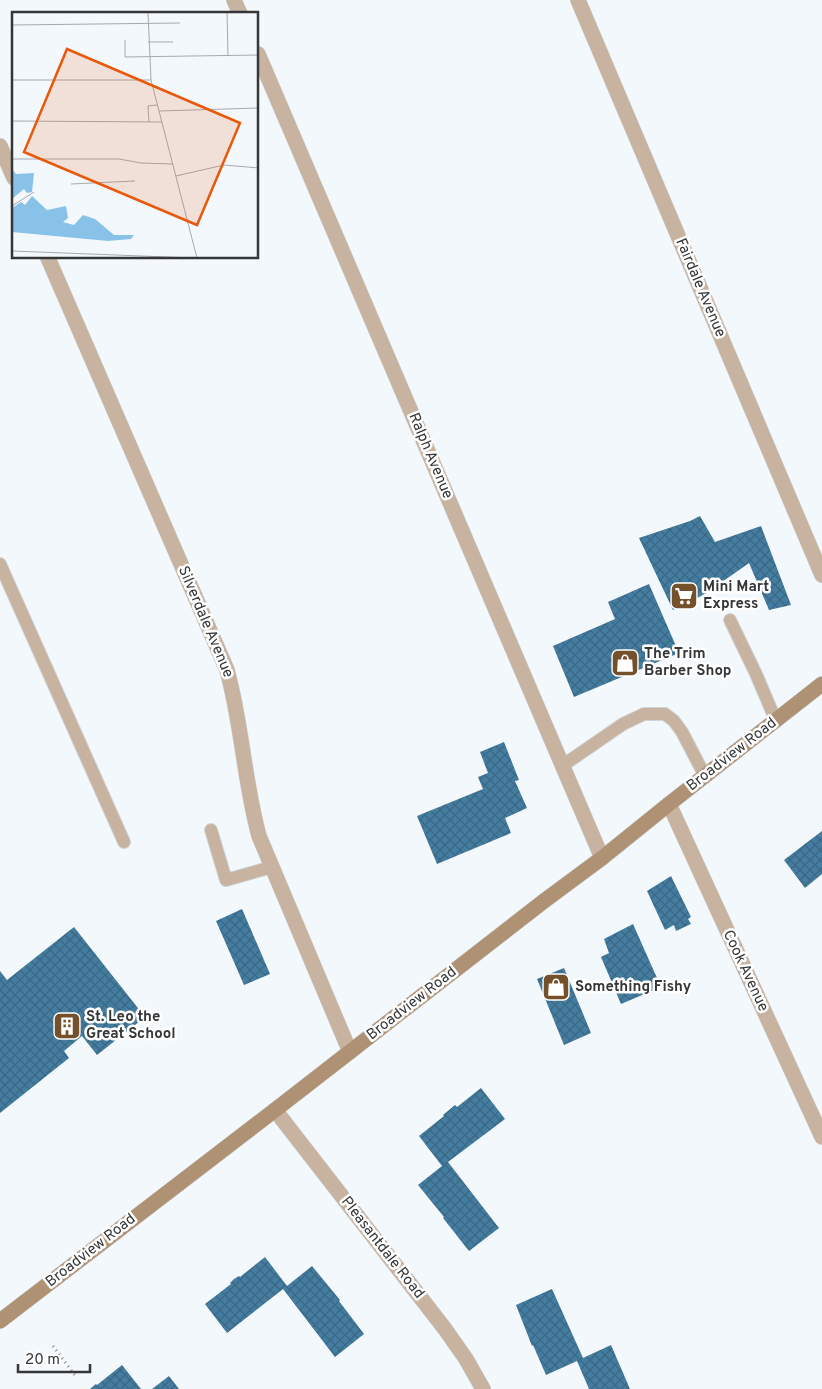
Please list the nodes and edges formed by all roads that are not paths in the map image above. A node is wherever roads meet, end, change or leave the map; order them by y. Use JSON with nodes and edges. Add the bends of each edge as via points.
{"nodes":[{"id":1,"x":234,"y":0,"type":"edge"},
{"id":2,"x":578,"y":0,"type":"edge"},
{"id":3,"x":239,"y":12,"type":"edge"},
{"id":4,"x":259,"y":56,"type":"edge"},
{"id":5,"x":0,"y":146,"type":"edge"},
{"id":6,"x":12,"y":173,"type":"edge"},
{"id":7,"x":48,"y":259,"type":"edge"},
{"id":8,"x":0,"y":564,"type":"edge"},
{"id":9,"x":822,"y":575,"type":"edge"},
{"id":10,"x":730,"y":620,"type":"dead end"},
{"id":11,"x":822,"y":684,"type":"edge"},
{"id":12,"x":776,"y":721,"type":"junction"},
{"id":13,"x":562,"y":766,"type":"junction"},
{"id":14,"x":704,"y":776,"type":"junction"},
{"id":15,"x":669,"y":804,"type":"junction"},
{"id":16,"x":211,"y":830,"type":"dead end"},
{"id":17,"x":124,"y":842,"type":"dead end"},
{"id":18,"x":602,"y":858,"type":"junction"},
{"id":19,"x":272,"y":867,"type":"junction"},
{"id":20,"x":350,"y":1052,"type":"junction"},
{"id":21,"x":276,"y":1110,"type":"junction"},
{"id":22,"x":822,"y":1137,"type":"edge"},
{"id":23,"x":0,"y":1321,"type":"edge"},
{"id":24,"x":483,"y":1389,"type":"edge"}],
"edges":[{"from":1,"to":3,"type":"street"},
{"from":2,"to":9,"type":"street","name":"Fairdale Avenue"},
{"from":4,"to":13,"type":"street","name":"Ralph Avenue"},
{"from":5,"to":6,"type":"street"},
{"from":7,"to":19,"type":"street","name":"Silverdale Avenue","via":[[226,670],[233,694],[251,808]]},
{"from":8,"to":17,"type":"lane"},
{"from":10,"to":12,"type":"lane"},
{"from":11,"to":12,"type":"main road","name":"Broadview Road"},
{"from":12,"to":14,"type":"main road","name":"Broadview Road"},
{"from":13,"to":14,"type":"lane","via":[[623,724],[644,714],[666,714],[682,732]]},
{"from":13,"to":18,"type":"street","name":"Ralph Avenue"},
{"from":14,"to":15,"type":"main road","name":"Broadview Road"},
{"from":15,"to":18,"type":"main road","name":"Broadview Road"},
{"from":15,"to":22,"type":"street","name":"Cook Avenue"},
{"from":16,"to":19,"type":"lane","via":[[226,880]]},
{"from":18,"to":20,"type":"main road","name":"Broadview Road"},
{"from":19,"to":20,"type":"street","name":"Silverdale Avenue"},
{"from":20,"to":21,"type":"main road","name":"Broadview Road"},
{"from":21,"to":23,"type":"main road","name":"Broadview Road"},
{"from":21,"to":24,"type":"street","name":"Pleasantdale Road","via":[[445,1329]]}]}
